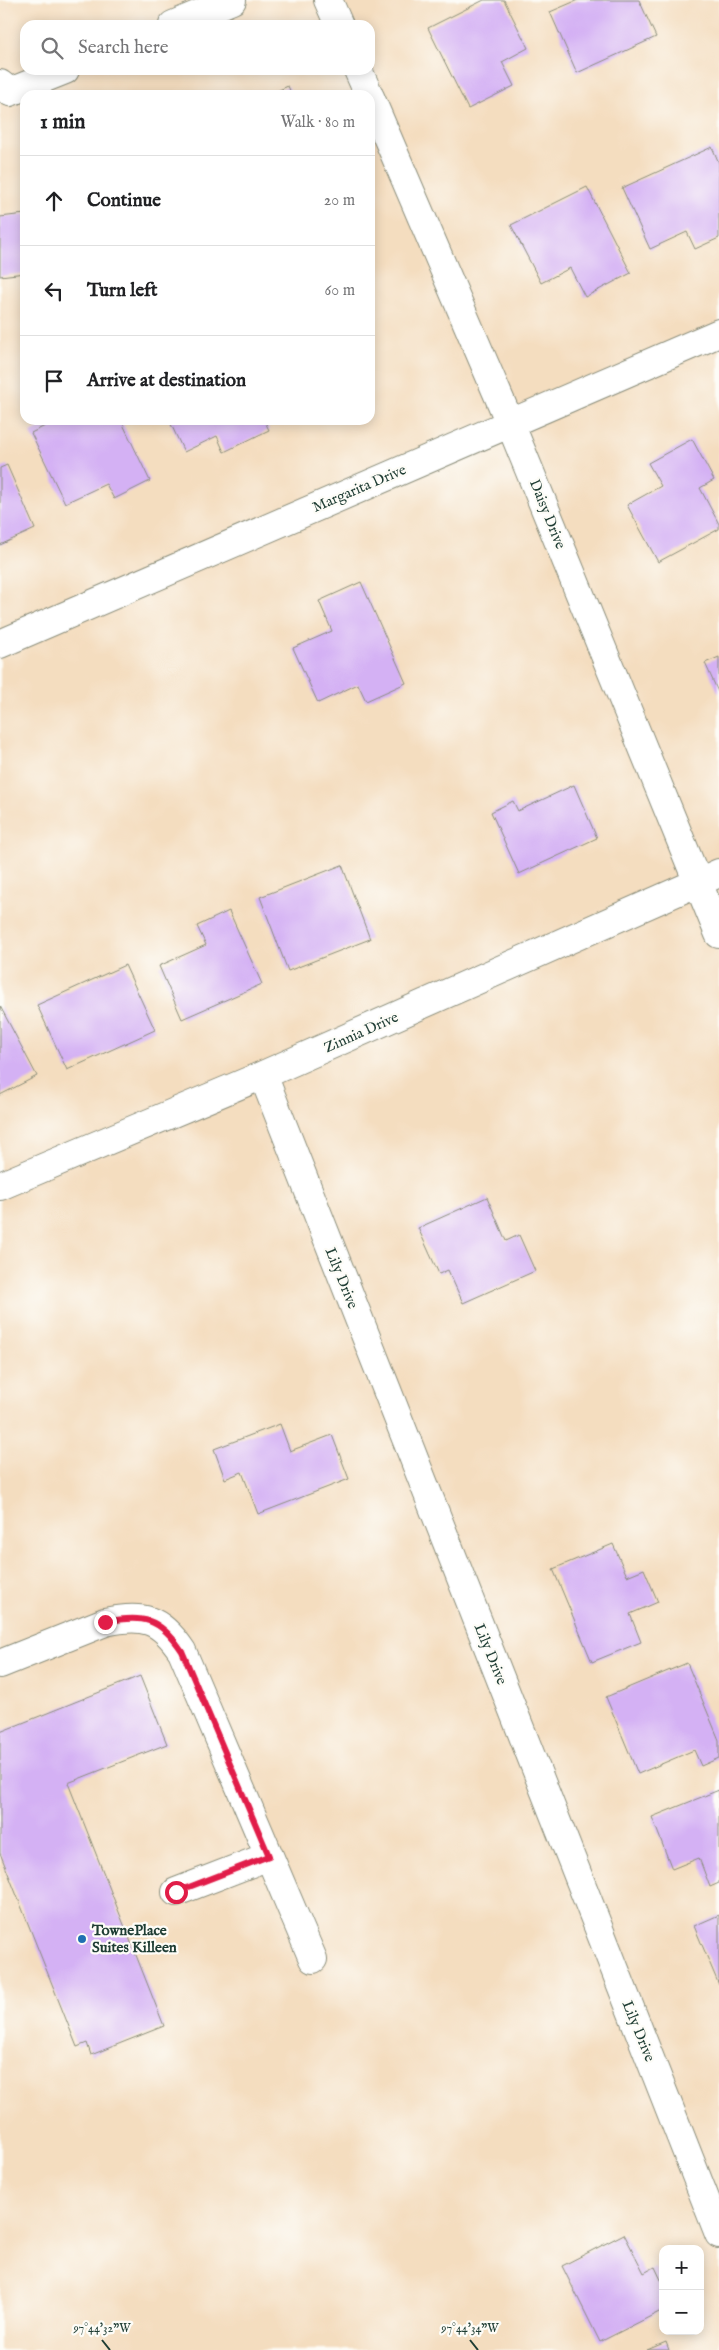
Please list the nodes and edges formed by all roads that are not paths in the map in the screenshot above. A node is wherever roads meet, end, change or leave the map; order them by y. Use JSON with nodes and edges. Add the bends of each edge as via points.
{"nodes":[{"id":1,"x":232,"y":0,"type":"edge"},
{"id":2,"x":328,"y":0,"type":"edge"},
{"id":3,"x":185,"y":20,"type":"edge"},
{"id":4,"x":337,"y":20,"type":"edge"},
{"id":5,"x":53,"y":75,"type":"edge"},
{"id":6,"x":360,"y":75,"type":"edge"},
{"id":7,"x":0,"y":84,"type":"edge"},
{"id":8,"x":367,"y":90,"type":"edge"},
{"id":9,"x":375,"y":108,"type":"edge"},
{"id":10,"x":719,"y":333,"type":"edge"},
{"id":11,"x":510,"y":423,"type":"junction"},
{"id":12,"x":0,"y":644,"type":"edge"},
{"id":13,"x":708,"y":877,"type":"edge"},
{"id":14,"x":719,"y":934,"type":"edge"},
{"id":15,"x":263,"y":1075,"type":"junction"},
{"id":16,"x":0,"y":1186,"type":"edge"},
{"id":17,"x":0,"y":1664,"type":"edge"},
{"id":18,"x":269,"y":1856,"type":"junction"},
{"id":19,"x":176,"y":1892,"type":"dead end"},
{"id":20,"x":313,"y":1959,"type":"dead end"},
{"id":21,"x":719,"y":2234,"type":"edge"}],
"edges":[{"from":1,"to":3,"type":"street"},
{"from":2,"to":4,"type":"street"},
{"from":5,"to":7,"type":"street","via":[[10,92]]},
{"from":6,"to":8,"type":"street","name":"Daisy Drive"},
{"from":9,"to":11,"type":"street","name":"Daisy Drive"},
{"from":10,"to":11,"type":"street","name":"Margarita Drive"},
{"from":11,"to":12,"type":"street","name":"Margarita Drive"},
{"from":11,"to":13,"type":"street","name":"Daisy Drive"},
{"from":13,"to":14,"type":"street","name":"Daisy Drive"},
{"from":13,"to":15,"type":"street","name":"Zinnia Drive"},
{"from":15,"to":16,"type":"street","name":"Zinnia Drive"},
{"from":15,"to":21,"type":"street","name":"Lily Drive"},
{"from":17,"to":18,"type":"street","via":[[105,1622],[140,1618],[155,1622],[170,1634],[182,1651]]},
{"from":18,"to":19,"type":"street"},
{"from":18,"to":20,"type":"street"}]}
